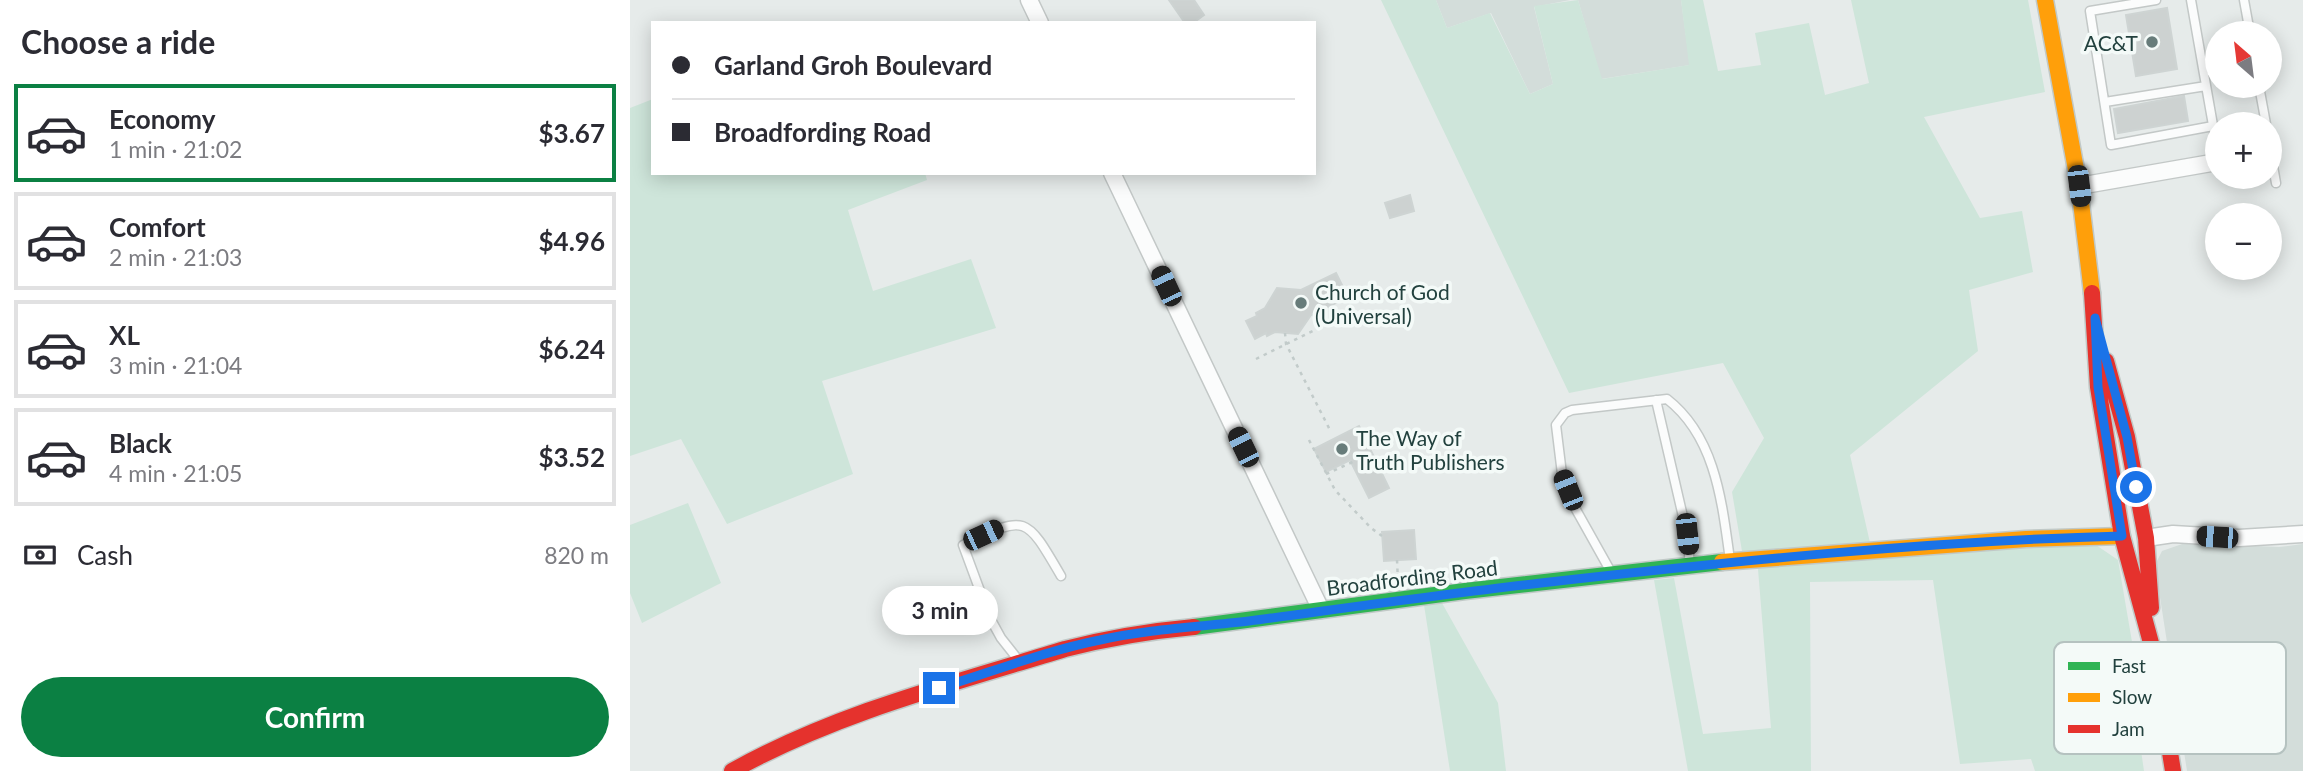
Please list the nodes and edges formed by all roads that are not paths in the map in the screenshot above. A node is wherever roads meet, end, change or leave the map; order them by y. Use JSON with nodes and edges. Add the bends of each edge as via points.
{"nodes":[{"id":1,"x":1029,"y":0,"type":"edge"},
{"id":2,"x":2045,"y":0,"type":"edge"},
{"id":3,"x":2156,"y":0,"type":"edge"},
{"id":4,"x":2191,"y":0,"type":"edge"},
{"id":5,"x":2244,"y":0,"type":"edge"},
{"id":6,"x":1039,"y":21,"type":"edge"},
{"id":7,"x":2248,"y":21,"type":"edge"},
{"id":8,"x":2205,"y":80,"type":"edge"},
{"id":9,"x":2205,"y":86,"type":"edge"},
{"id":10,"x":2105,"y":102,"type":"junction"},
{"id":11,"x":2205,"y":127,"type":"edge"},
{"id":12,"x":2205,"y":164,"type":"edge"},
{"id":13,"x":1113,"y":175,"type":"edge"},
{"id":14,"x":2079,"y":186,"type":"junction"},
{"id":15,"x":2095,"y":318,"type":"junction"},
{"id":16,"x":1656,"y":400,"type":"junction"},
{"id":17,"x":2127,"y":437,"type":"junction"},
{"id":18,"x":2303,"y":534,"type":"edge"},
{"id":19,"x":2122,"y":536,"type":"junction"},
{"id":20,"x":2146,"y":538,"type":"junction"},
{"id":21,"x":1731,"y":562,"type":"junction"},
{"id":22,"x":1690,"y":566,"type":"junction"},
{"id":23,"x":1612,"y":575,"type":"junction"},
{"id":24,"x":1060,"y":576,"type":"dead end"},
{"id":25,"x":2150,"y":604,"type":"junction"},
{"id":26,"x":1321,"y":610,"type":"junction"},
{"id":27,"x":2151,"y":642,"type":"edge"},
{"id":28,"x":2153,"y":642,"type":"edge"},
{"id":29,"x":1020,"y":662,"type":"junction"},
{"id":30,"x":732,"y":771,"type":"edge"}],
"edges":[{"from":1,"to":6,"type":"street"},
{"from":2,"to":14,"type":"street"},
{"from":3,"to":10,"type":"lane","via":[[2090,11]]},
{"from":4,"to":8,"type":"lane"},
{"from":5,"to":7,"type":"lane"},
{"from":9,"to":10,"type":"lane"},
{"from":10,"to":11,"type":"lane","via":[[2111,145]]},
{"from":12,"to":14,"type":"street"},
{"from":13,"to":26,"type":"street"},
{"from":14,"to":15,"type":"street"},
{"from":15,"to":17,"type":"street"},
{"from":15,"to":19,"type":"street","via":[[2098,387]]},
{"from":16,"to":21,"type":"lane","via":[[1667,399],[1674,405],[1709,452]]},
{"from":16,"to":22,"type":"lane"},
{"from":16,"to":23,"type":"lane","via":[[1572,410],[1556,425],[1562,474]]},
{"from":17,"to":19,"type":"street"},
{"from":17,"to":20,"type":"street"},
{"from":18,"to":20,"type":"street"},
{"from":19,"to":21,"type":"street","name":"Broadfording Road"},
{"from":19,"to":25,"type":"street"},
{"from":19,"to":27,"type":"street"},
{"from":20,"to":25,"type":"street"},
{"from":21,"to":22,"type":"street","name":"Broadfording Road"},
{"from":22,"to":23,"type":"street","name":"Broadfording Road"},
{"from":23,"to":26,"type":"street","name":"Broadfording Road"},
{"from":24,"to":29,"type":"lane","via":[[1042,545],[1024,526],[1003,526],[963,545],[990,618]]},
{"from":25,"to":28,"type":"street"},
{"from":26,"to":29,"type":"street","name":"Broadfording Road","via":[[1100,640]]},
{"from":29,"to":30,"type":"street","name":"Broadfording Road","via":[[848,716]]}]}
